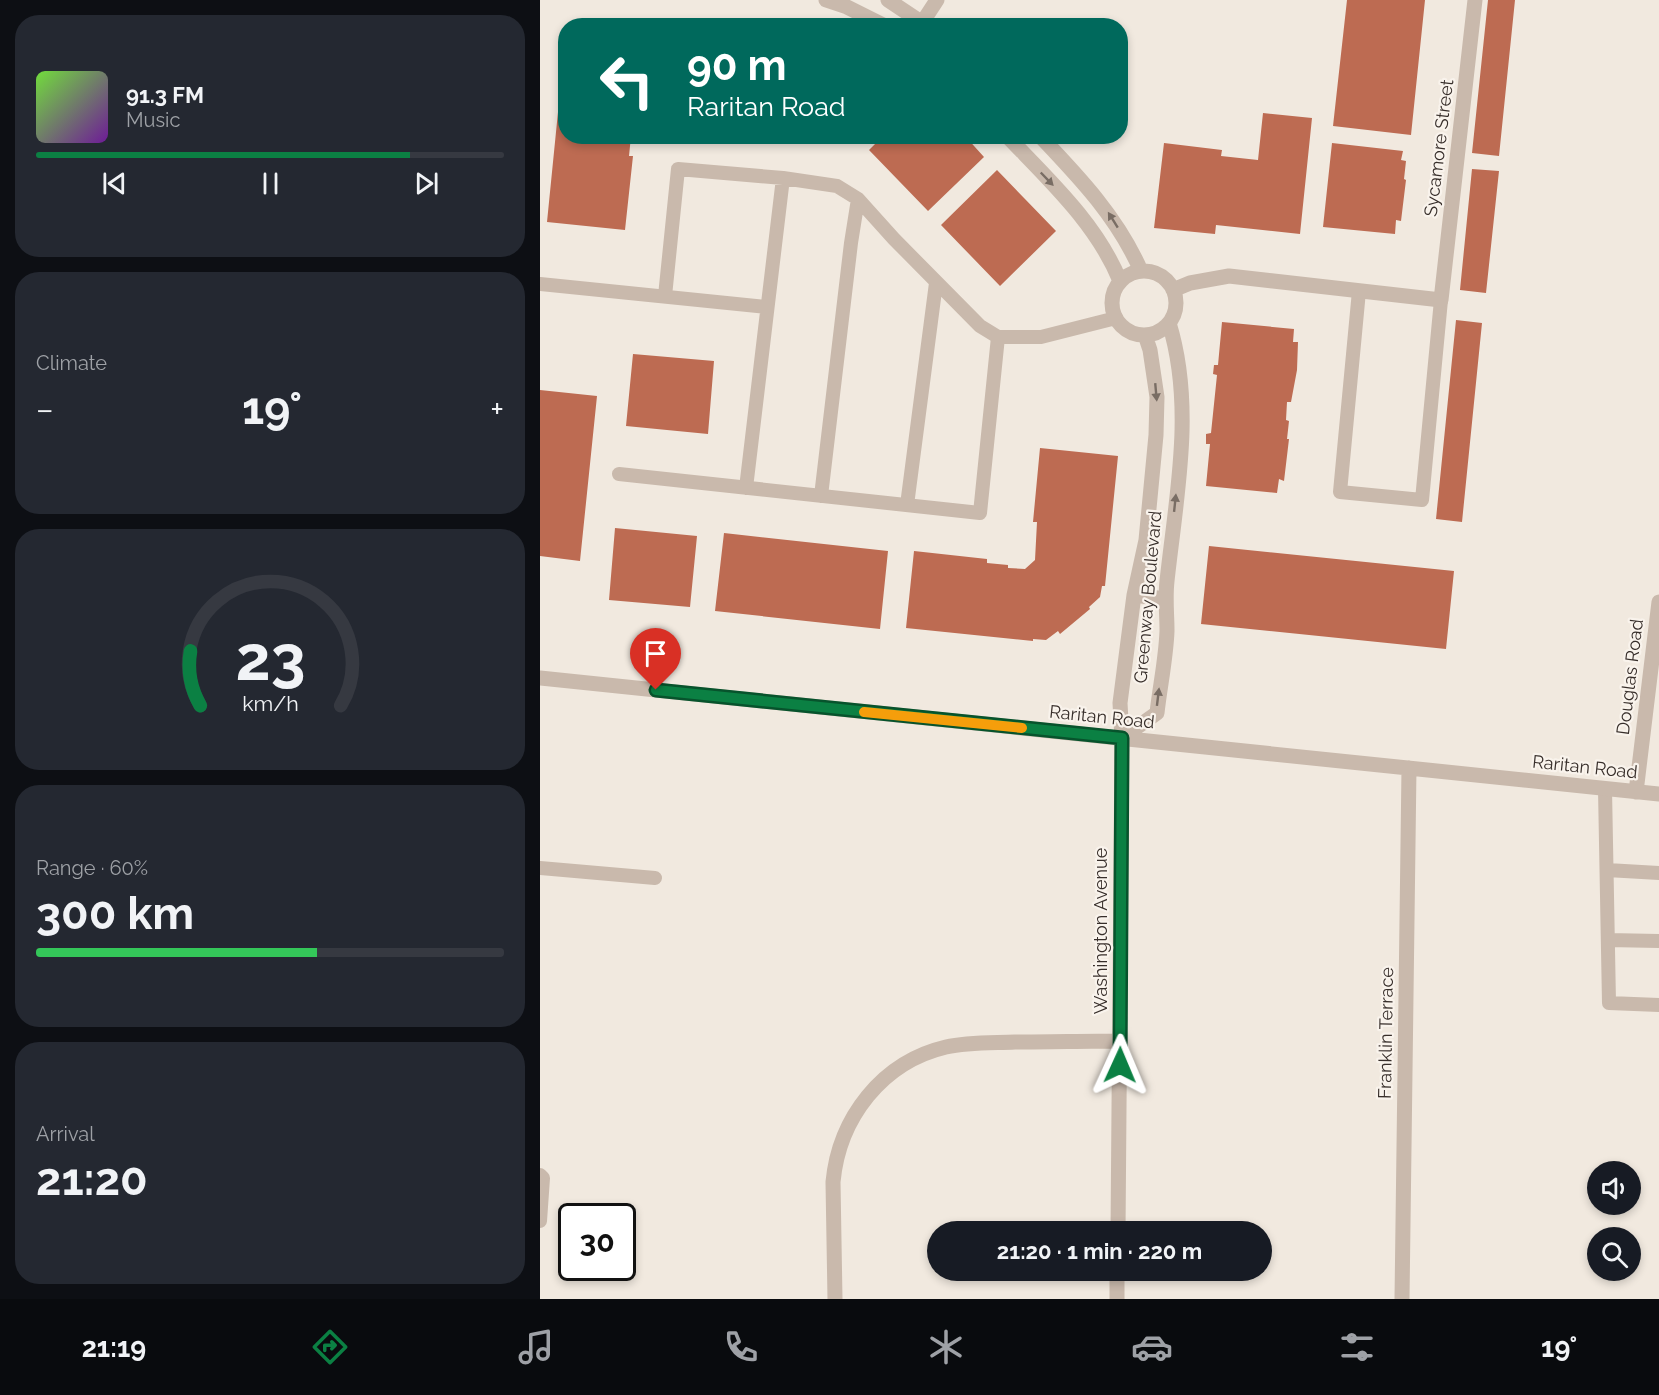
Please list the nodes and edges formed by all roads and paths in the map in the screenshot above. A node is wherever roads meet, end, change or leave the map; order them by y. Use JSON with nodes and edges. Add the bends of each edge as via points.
{"nodes":[{"id":1,"x":826,"y":0,"type":"edge"},
{"id":2,"x":888,"y":0,"type":"edge"},
{"id":3,"x":937,"y":0,"type":"edge"},
{"id":4,"x":1475,"y":0,"type":"edge"},
{"id":5,"x":869,"y":18,"type":"edge"},
{"id":6,"x":914,"y":18,"type":"edge"},
{"id":7,"x":926,"y":18,"type":"edge"},
{"id":8,"x":1015,"y":144,"type":"edge"},
{"id":9,"x":1048,"y":144,"type":"edge"},
{"id":10,"x":783,"y":178,"type":"junction"},
{"id":11,"x":858,"y":199,"type":"junction"},
{"id":12,"x":1141,"y":271,"type":"junction"},
{"id":13,"x":1120,"y":281,"type":"junction"},
{"id":14,"x":936,"y":283,"type":"junction"},
{"id":15,"x":540,"y":284,"type":"edge"},
{"id":16,"x":1173,"y":290,"type":"junction"},
{"id":17,"x":1359,"y":291,"type":"junction"},
{"id":18,"x":665,"y":296,"type":"junction"},
{"id":19,"x":1441,"y":300,"type":"junction"},
{"id":20,"x":767,"y":307,"type":"junction"},
{"id":21,"x":1116,"y":318,"type":"junction"},
{"id":22,"x":1169,"y":323,"type":"junction"},
{"id":23,"x":1145,"y":335,"type":"junction"},
{"id":24,"x":998,"y":337,"type":"junction"},
{"id":25,"x":619,"y":474,"type":"dead end"},
{"id":26,"x":746,"y":488,"type":"junction"},
{"id":27,"x":821,"y":496,"type":"junction"},
{"id":28,"x":907,"y":505,"type":"junction"},
{"id":29,"x":1134,"y":595,"type":"junction"},
{"id":30,"x":1165,"y":598,"type":"junction"},
{"id":31,"x":1659,"y":603,"type":"edge"},
{"id":32,"x":540,"y":678,"type":"edge"},
{"id":33,"x":1122,"y":738,"type":"junction"},
{"id":34,"x":1409,"y":768,"type":"junction"},
{"id":35,"x":1605,"y":789,"type":"junction"},
{"id":36,"x":1636,"y":792,"type":"junction"},
{"id":37,"x":1659,"y":794,"type":"edge"},
{"id":38,"x":540,"y":868,"type":"edge"},
{"id":39,"x":1607,"y":870,"type":"junction"},
{"id":40,"x":1659,"y":873,"type":"edge"},
{"id":41,"x":655,"y":878,"type":"dead end"},
{"id":42,"x":1608,"y":940,"type":"junction"},
{"id":43,"x":1659,"y":941,"type":"edge"},
{"id":44,"x":1659,"y":1005,"type":"edge"},
{"id":45,"x":1120,"y":1041,"type":"junction"},
{"id":46,"x":540,"y":1175,"type":"edge"},
{"id":47,"x":540,"y":1221,"type":"edge"},
{"id":48,"x":1118,"y":1221,"type":"edge"},
{"id":49,"x":1117,"y":1281,"type":"edge"},
{"id":50,"x":835,"y":1299,"type":"edge"},
{"id":51,"x":1117,"y":1299,"type":"edge"},
{"id":52,"x":1402,"y":1299,"type":"edge"}],
"edges":[{"from":1,"to":5,"type":"street"},
{"from":2,"to":6,"type":"street"},
{"from":3,"to":7,"type":"street"},
{"from":4,"to":19,"type":"street","name":"Sycamore Street"},
{"from":8,"to":13,"type":"street","one_way":true,"via":[[1088,226],[1112,261]]},
{"from":12,"to":9,"type":"street","one_way":true,"via":[[1108,212]]},
{"from":10,"to":11,"type":"lane","via":[[837,186]]},
{"from":10,"to":18,"type":"lane","via":[[678,169]]},
{"from":10,"to":20,"type":"lane"},
{"from":11,"to":14,"type":"lane"},
{"from":11,"to":27,"type":"lane"},
{"from":12,"to":13,"type":"street"},
{"from":12,"to":16,"type":"street","via":[[1160,275]]},
{"from":13,"to":21,"type":"street","via":[[1112,299]]},
{"from":14,"to":24,"type":"lane","via":[[980,326]]},
{"from":14,"to":28,"type":"lane"},
{"from":15,"to":18,"type":"lane"},
{"from":16,"to":17,"type":"street","via":[[1229,276]]},
{"from":16,"to":22,"type":"street","via":[[1176,309]]},
{"from":17,"to":19,"type":"street"},
{"from":17,"to":19,"type":"lane","via":[[1340,492],[1422,500]]},
{"from":18,"to":20,"type":"lane"},
{"from":20,"to":26,"type":"lane"},
{"from":21,"to":23,"type":"street","via":[[1128,331]]},
{"from":21,"to":24,"type":"lane","via":[[1041,338]]},
{"from":22,"to":23,"type":"street"},
{"from":30,"to":22,"type":"street","name":"Greenway Boulevard","one_way":true,"via":[[1182,427],[1177,355]]},
{"from":23,"to":29,"type":"street","name":"Greenway Boulevard","one_way":true,"via":[[1157,397],[1156,435],[1146,540]]},
{"from":24,"to":28,"type":"lane","via":[[980,513]]},
{"from":25,"to":26,"type":"lane"},
{"from":26,"to":27,"type":"lane"},
{"from":27,"to":28,"type":"lane"},
{"from":29,"to":30,"type":"street"},
{"from":29,"to":33,"type":"street","name":"Greenway Boulevard","via":[[1120,703]]},
{"from":33,"to":30,"type":"street","name":"Greenway Boulevard","one_way":true,"via":[[1156,712],[1167,632]]},
{"from":31,"to":36,"type":"street","name":"Douglas Road"},
{"from":32,"to":33,"type":"street","name":"Raritan Road"},
{"from":33,"to":34,"type":"street","name":"Raritan Road"},
{"from":33,"to":45,"type":"street","name":"Washington Avenue"},
{"from":34,"to":35,"type":"street","name":"Raritan Road"},
{"from":34,"to":52,"type":"street","name":"Franklin Terrace"},
{"from":35,"to":36,"type":"street","name":"Raritan Road"},
{"from":35,"to":39,"type":"lane"},
{"from":36,"to":37,"type":"street","name":"Raritan Road"},
{"from":38,"to":41,"type":"lane"},
{"from":39,"to":40,"type":"lane"},
{"from":39,"to":42,"type":"lane"},
{"from":42,"to":43,"type":"lane"},
{"from":42,"to":44,"type":"lane","via":[[1609,1003]]},
{"from":45,"to":48,"type":"street","name":"Washington Avenue"},
{"from":45,"to":50,"type":"street","via":[[976,1042],[945,1047],[889,1074],[849,1122],[834,1167]]},
{"from":46,"to":47,"type":"lane"},
{"from":49,"to":51,"type":"street"}]}
